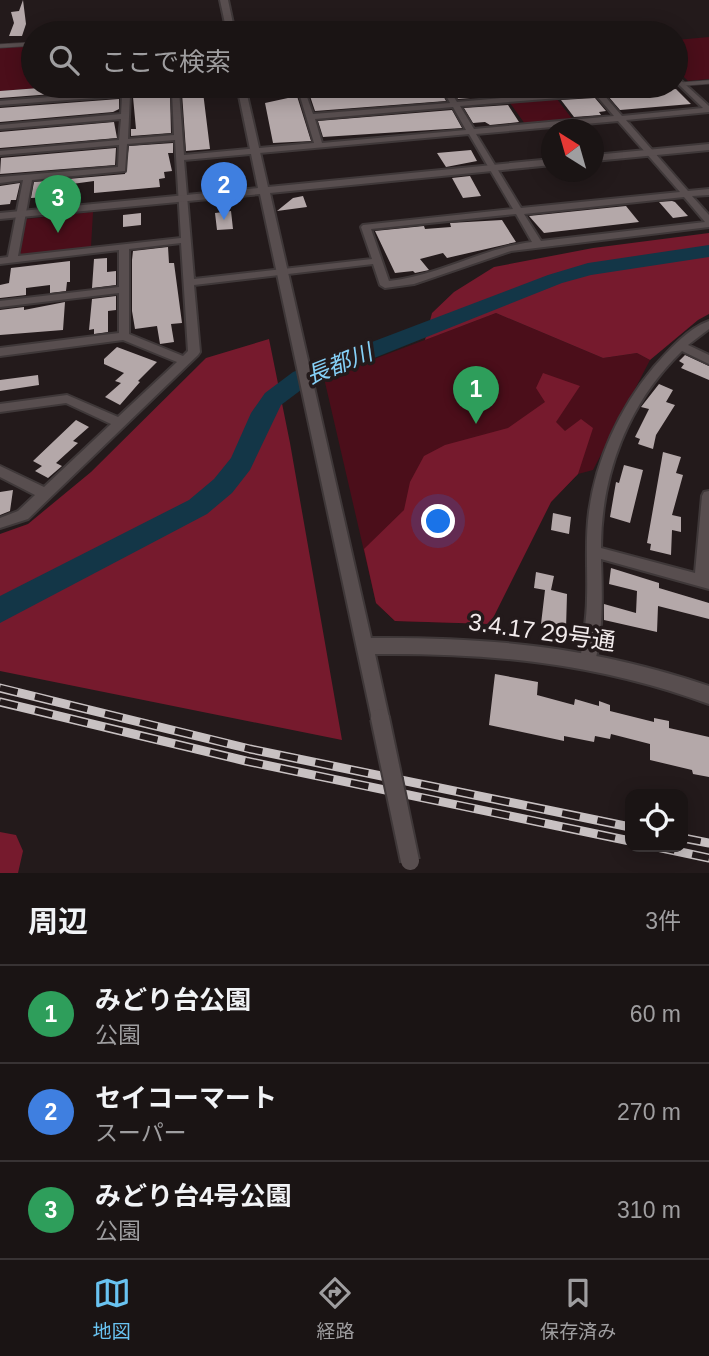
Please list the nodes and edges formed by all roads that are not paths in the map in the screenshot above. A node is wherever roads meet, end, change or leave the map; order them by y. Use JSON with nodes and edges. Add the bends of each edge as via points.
{"nodes":[{"id":1,"x":224,"y":0,"type":"edge"},
{"id":2,"x":229,"y":21,"type":"edge"},
{"id":3,"x":21,"y":45,"type":"edge"},
{"id":4,"x":0,"y":46,"type":"edge"},
{"id":5,"x":709,"y":82,"type":"edge"},
{"id":6,"x":688,"y":84,"type":"edge"},
{"id":7,"x":688,"y":92,"type":"edge"},
{"id":8,"x":63,"y":98,"type":"edge"},
{"id":9,"x":126,"y":98,"type":"edge"},
{"id":10,"x":176,"y":98,"type":"edge"},
{"id":11,"x":244,"y":98,"type":"edge"},
{"id":12,"x":305,"y":98,"type":"edge"},
{"id":13,"x":452,"y":98,"type":"edge"},
{"id":14,"x":517,"y":98,"type":"edge"},
{"id":15,"x":603,"y":98,"type":"edge"},
{"id":16,"x":0,"y":103,"type":"edge"},
{"id":17,"x":456,"y":105,"type":"junction"},
{"id":18,"x":709,"y":110,"type":"edge"},
{"id":19,"x":125,"y":116,"type":"junction"},
{"id":20,"x":311,"y":117,"type":"junction"},
{"id":21,"x":620,"y":118,"type":"junction"},
{"id":22,"x":0,"y":127,"type":"edge"},
{"id":23,"x":471,"y":132,"type":"junction"},
{"id":24,"x":178,"y":137,"type":"junction"},
{"id":25,"x":124,"y":141,"type":"junction"},
{"id":26,"x":319,"y":145,"type":"junction"},
{"id":27,"x":709,"y":147,"type":"edge"},
{"id":28,"x":258,"y":151,"type":"junction"},
{"id":29,"x":0,"y":153,"type":"edge"},
{"id":30,"x":649,"y":153,"type":"junction"},
{"id":31,"x":604,"y":157,"type":"edge"},
{"id":32,"x":180,"y":158,"type":"junction"},
{"id":33,"x":541,"y":163,"type":"edge"},
{"id":34,"x":493,"y":167,"type":"junction"},
{"id":35,"x":28,"y":178,"type":"junction"},
{"id":36,"x":0,"y":180,"type":"edge"},
{"id":37,"x":266,"y":190,"type":"junction"},
{"id":38,"x":709,"y":192,"type":"edge"},
{"id":39,"x":683,"y":194,"type":"junction"},
{"id":40,"x":182,"y":198,"type":"junction"},
{"id":41,"x":518,"y":212,"type":"junction"},
{"id":42,"x":22,"y":214,"type":"junction"},
{"id":43,"x":0,"y":216,"type":"edge"},
{"id":44,"x":709,"y":223,"type":"edge"},
{"id":45,"x":186,"y":240,"type":"junction"},
{"id":46,"x":538,"y":244,"type":"junction"},
{"id":47,"x":124,"y":247,"type":"junction"},
{"id":48,"x":13,"y":259,"type":"junction"},
{"id":49,"x":0,"y":261,"type":"edge"},
{"id":50,"x":377,"y":261,"type":"junction"},
{"id":51,"x":284,"y":272,"type":"junction"},
{"id":52,"x":189,"y":283,"type":"junction"},
{"id":53,"x":124,"y":289,"type":"junction"},
{"id":54,"x":0,"y":304,"type":"edge"},
{"id":55,"x":709,"y":324,"type":"edge"},
{"id":56,"x":124,"y":336,"type":"junction"},
{"id":57,"x":680,"y":346,"type":"junction"},
{"id":58,"x":0,"y":352,"type":"edge"},
{"id":59,"x":709,"y":360,"type":"edge"},
{"id":60,"x":185,"y":361,"type":"junction"},
{"id":61,"x":0,"y":408,"type":"edge"},
{"id":62,"x":120,"y":423,"type":"junction"},
{"id":63,"x":0,"y":471,"type":"edge"},
{"id":64,"x":45,"y":494,"type":"junction"},
{"id":65,"x":709,"y":496,"type":"edge"},
{"id":66,"x":0,"y":523,"type":"edge"},
{"id":67,"x":595,"y":552,"type":"junction"},
{"id":68,"x":706,"y":582,"type":"edge"},
{"id":69,"x":364,"y":646,"type":"junction"},
{"id":70,"x":588,"y":661,"type":"junction"},
{"id":71,"x":709,"y":695,"type":"edge"},
{"id":72,"x":412,"y":867,"type":"edge"}],
"edges":[{"from":1,"to":2,"type":"street"},
{"from":3,"to":4,"type":"lane"},
{"from":5,"to":6,"type":"lane"},
{"from":7,"to":18,"type":"street"},
{"from":8,"to":16,"type":"street"},
{"from":9,"to":19,"type":"street"},
{"from":10,"to":24,"type":"street"},
{"from":11,"to":28,"type":"street"},
{"from":12,"to":20,"type":"street"},
{"from":13,"to":17,"type":"street"},
{"from":14,"to":17,"type":"street"},
{"from":15,"to":21,"type":"street"},
{"from":17,"to":20,"type":"street"},
{"from":17,"to":23,"type":"street"},
{"from":18,"to":21,"type":"street"},
{"from":19,"to":22,"type":"street"},
{"from":19,"to":25,"type":"street"},
{"from":20,"to":26,"type":"street"},
{"from":21,"to":23,"type":"street"},
{"from":21,"to":30,"type":"street"},
{"from":23,"to":26,"type":"street"},
{"from":23,"to":34,"type":"street"},
{"from":24,"to":25,"type":"street"},
{"from":24,"to":32,"type":"street"},
{"from":25,"to":29,"type":"street"},
{"from":25,"to":35,"type":"street","via":[[122,169]]},
{"from":26,"to":28,"type":"street"},
{"from":27,"to":30,"type":"street"},
{"from":28,"to":32,"type":"street"},
{"from":28,"to":37,"type":"street"},
{"from":30,"to":31,"type":"street"},
{"from":30,"to":39,"type":"street"},
{"from":32,"to":40,"type":"street"},
{"from":33,"to":34,"type":"street"},
{"from":34,"to":37,"type":"street"},
{"from":34,"to":41,"type":"street"},
{"from":35,"to":36,"type":"street"},
{"from":35,"to":42,"type":"street"},
{"from":37,"to":40,"type":"street"},
{"from":37,"to":51,"type":"street"},
{"from":38,"to":39,"type":"street"},
{"from":39,"to":41,"type":"street"},
{"from":39,"to":44,"type":"street"},
{"from":40,"to":42,"type":"street"},
{"from":40,"to":45,"type":"street"},
{"from":41,"to":46,"type":"street"},
{"from":41,"to":50,"type":"street","via":[[366,228]]},
{"from":42,"to":43,"type":"street"},
{"from":42,"to":48,"type":"street"},
{"from":44,"to":46,"type":"street"},
{"from":45,"to":47,"type":"street"},
{"from":45,"to":52,"type":"street"},
{"from":46,"to":50,"type":"street","via":[[510,248],[410,282],[385,285]]},
{"from":47,"to":48,"type":"street"},
{"from":47,"to":53,"type":"street"},
{"from":48,"to":49,"type":"street"},
{"from":50,"to":51,"type":"street"},
{"from":51,"to":52,"type":"street"},
{"from":51,"to":69,"type":"street"},
{"from":52,"to":60,"type":"street","via":[[194,352]]},
{"from":53,"to":54,"type":"street"},
{"from":53,"to":56,"type":"street"},
{"from":55,"to":57,"type":"street"},
{"from":56,"to":58,"type":"street"},
{"from":56,"to":60,"type":"street"},
{"from":57,"to":59,"type":"street"},
{"from":57,"to":67,"type":"street","via":[[654,373],[622,425],[603,478]]},
{"from":60,"to":62,"type":"street"},
{"from":61,"to":62,"type":"street","via":[[66,399]]},
{"from":62,"to":64,"type":"street"},
{"from":63,"to":64,"type":"street"},
{"from":64,"to":66,"type":"street","via":[[23,515]]},
{"from":65,"to":68,"type":"street"},
{"from":67,"to":68,"type":"street"},
{"from":67,"to":70,"type":"street"},
{"from":69,"to":70,"type":"street","name":"3.4.17 29号通","via":[[496,647]]},
{"from":69,"to":72,"type":"street","bridge":true},
{"from":70,"to":71,"type":"street","name":"3.4.17 29号通"}]}
